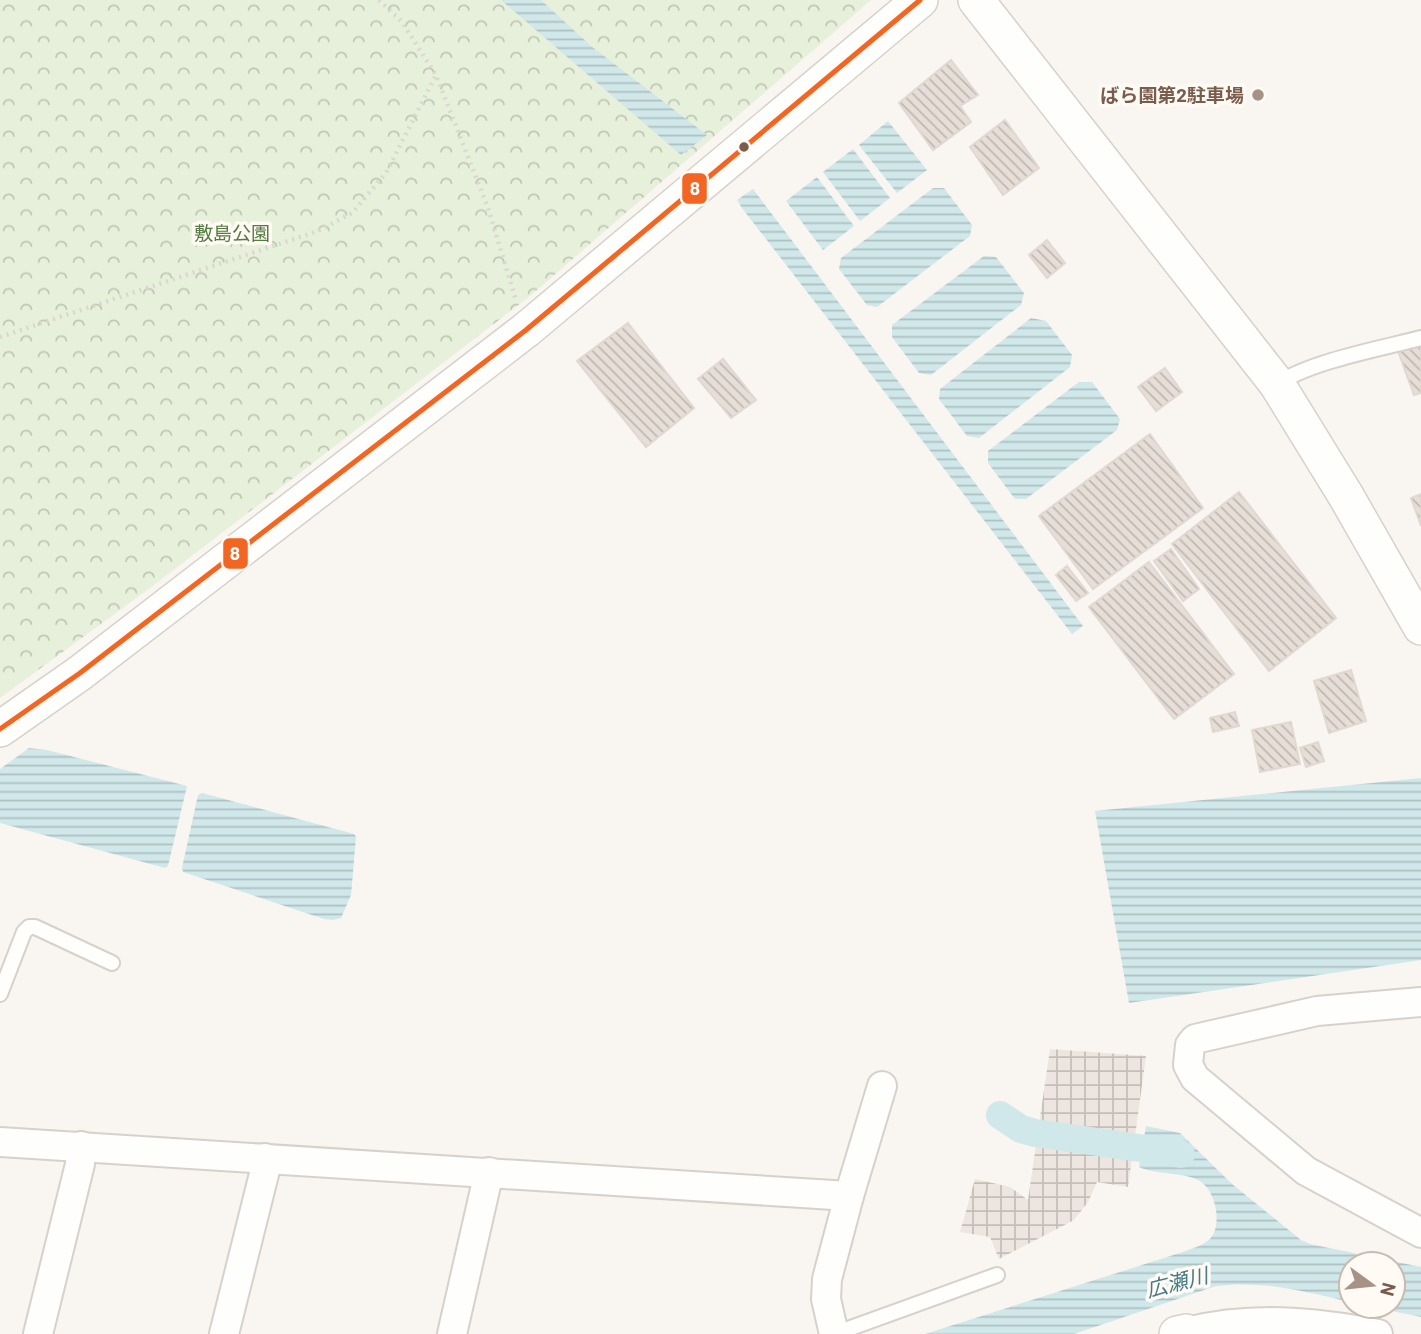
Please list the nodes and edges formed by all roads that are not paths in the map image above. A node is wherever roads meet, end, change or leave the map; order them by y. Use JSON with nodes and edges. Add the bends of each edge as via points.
{"nodes":[{"id":1,"x":920,"y":0,"type":"edge"},
{"id":2,"x":976,"y":0,"type":"edge"},
{"id":3,"x":1421,"y":338,"type":"edge"},
{"id":4,"x":1277,"y":384,"type":"junction"},
{"id":5,"x":1418,"y":613,"type":"edge"},
{"id":6,"x":0,"y":729,"type":"edge"},
{"id":7,"x":112,"y":963,"type":"dead end"},
{"id":8,"x":0,"y":995,"type":"edge"},
{"id":9,"x":1421,"y":1002,"type":"edge"},
{"id":10,"x":882,"y":1086,"type":"dead end"},
{"id":11,"x":0,"y":1142,"type":"edge"},
{"id":12,"x":81,"y":1146,"type":"junction"},
{"id":13,"x":265,"y":1158,"type":"junction"},
{"id":14,"x":489,"y":1172,"type":"junction"},
{"id":15,"x":849,"y":1196,"type":"junction"},
{"id":16,"x":1421,"y":1233,"type":"edge"},
{"id":17,"x":997,"y":1275,"type":"dead end"},
{"id":18,"x":1229,"y":1328,"type":"edge"},
{"id":19,"x":1181,"y":1333,"type":"edge"},
{"id":20,"x":38,"y":1334,"type":"edge"},
{"id":21,"x":224,"y":1334,"type":"edge"},
{"id":22,"x":453,"y":1334,"type":"edge"},
{"id":23,"x":834,"y":1334,"type":"edge"},
{"id":24,"x":1378,"y":1334,"type":"edge"}],
"edges":[{"from":1,"to":6,"type":"street","via":[[526,330],[80,673]]},
{"from":2,"to":4,"type":"street"},
{"from":3,"to":4,"type":"lane","via":[[1314,367]]},
{"from":4,"to":5,"type":"street"},
{"from":7,"to":8,"type":"lane","via":[[29,927]]},
{"from":9,"to":16,"type":"street","via":[[1317,1011],[1195,1039],[1188,1065],[1195,1078],[1306,1171]]},
{"from":10,"to":15,"type":"street"},
{"from":11,"to":12,"type":"street"},
{"from":12,"to":13,"type":"street"},
{"from":12,"to":20,"type":"street"},
{"from":13,"to":14,"type":"street"},
{"from":13,"to":21,"type":"street"},
{"from":14,"to":15,"type":"street"},
{"from":14,"to":22,"type":"street"},
{"from":15,"to":23,"type":"street","via":[[827,1279],[826,1299]]},
{"from":17,"to":23,"type":"lane"},
{"from":18,"to":19,"type":"street"},
{"from":18,"to":24,"type":"street","via":[[1299,1321]]}]}
